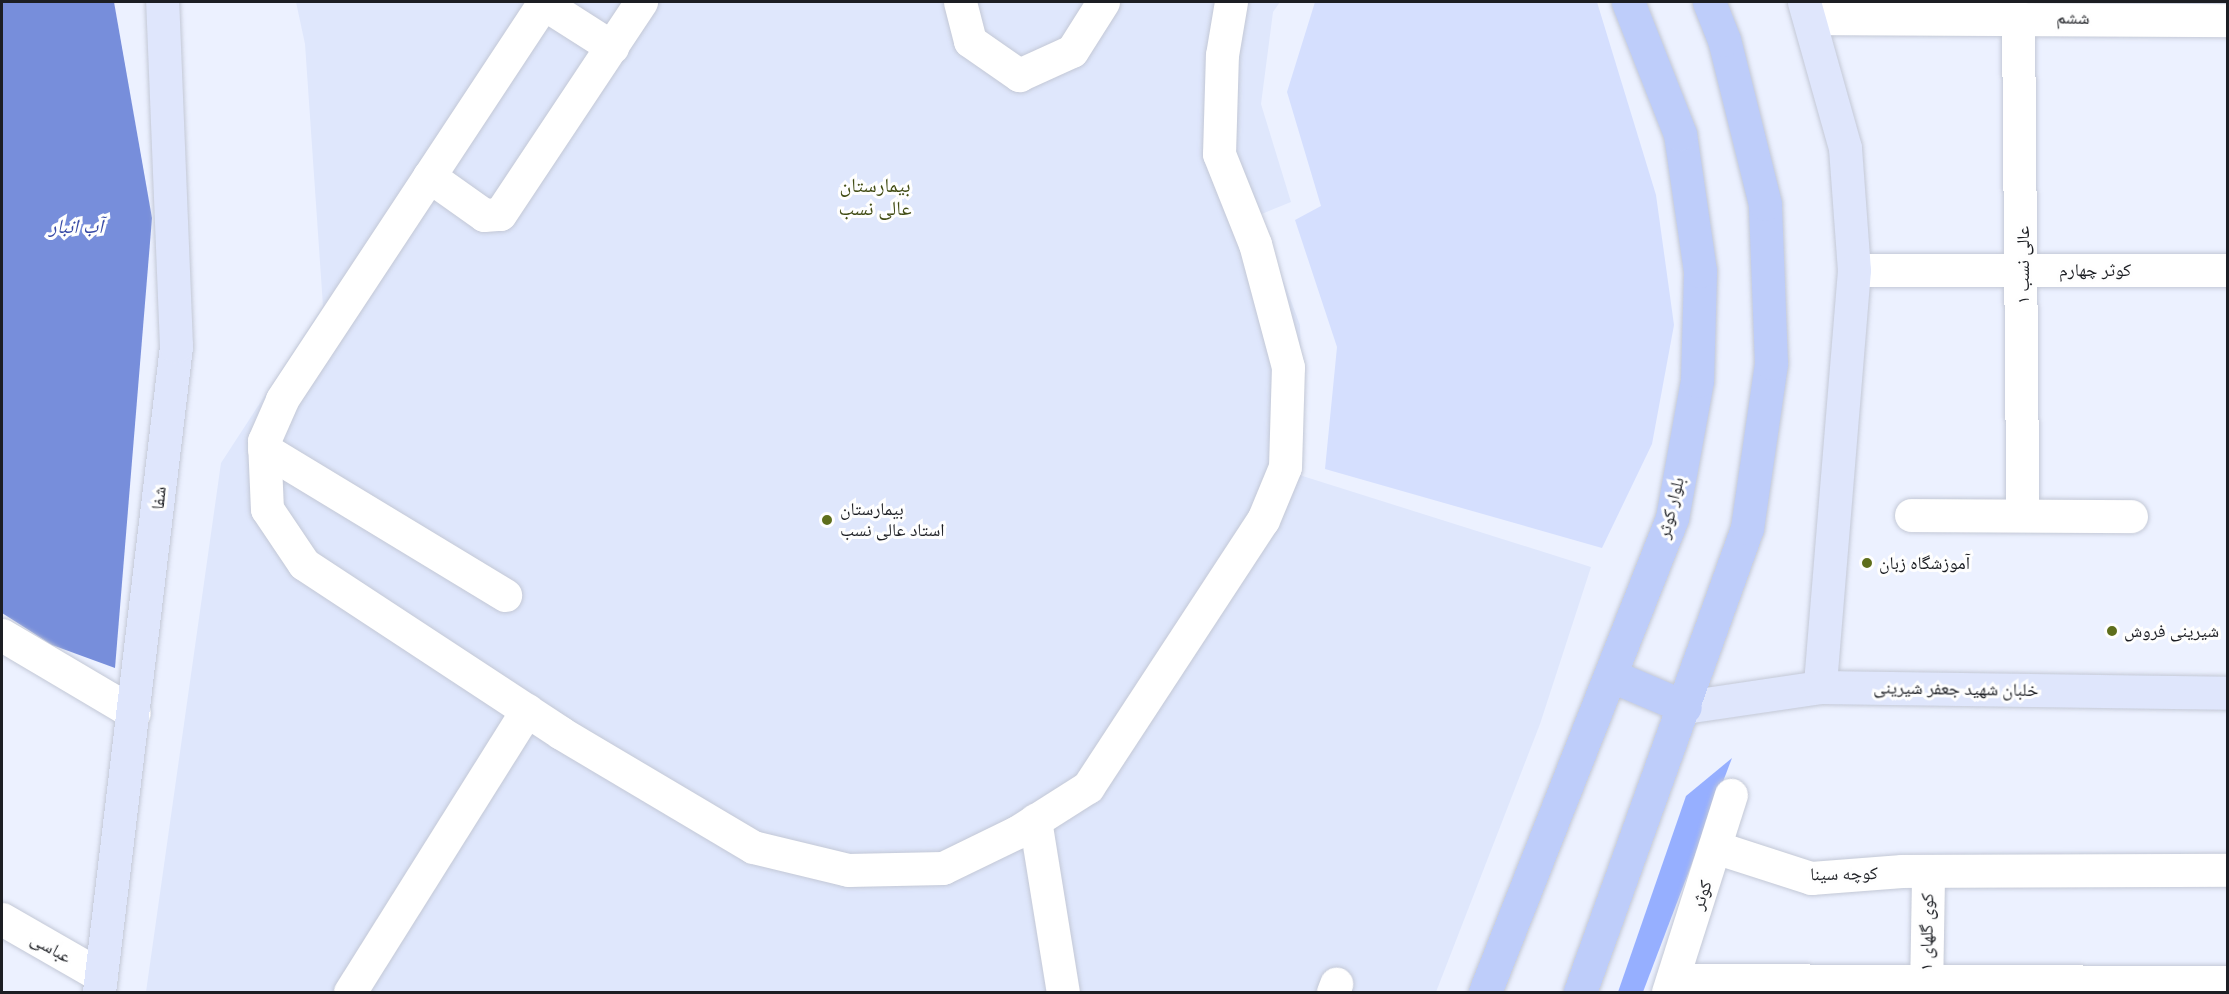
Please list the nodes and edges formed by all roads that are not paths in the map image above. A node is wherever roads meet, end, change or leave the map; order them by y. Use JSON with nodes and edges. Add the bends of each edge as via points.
{"nodes":[{"id":1,"x":162,"y":2,"type":"edge"},
{"id":2,"x":544,"y":2,"type":"edge"},
{"id":3,"x":641,"y":2,"type":"edge"},
{"id":4,"x":960,"y":2,"type":"edge"},
{"id":5,"x":1103,"y":2,"type":"edge"},
{"id":6,"x":1231,"y":2,"type":"edge"},
{"id":7,"x":1628,"y":2,"type":"edge"},
{"id":8,"x":1709,"y":2,"type":"edge"},
{"id":9,"x":1807,"y":10,"type":"edge"},
{"id":10,"x":2018,"y":17,"type":"junction"},
{"id":11,"x":2228,"y":21,"type":"edge"},
{"id":12,"x":612,"y":47,"type":"junction"},
{"id":13,"x":429,"y":176,"type":"junction"},
{"id":14,"x":1854,"y":270,"type":"junction"},
{"id":15,"x":2024,"y":270,"type":"junction"},
{"id":16,"x":2228,"y":270,"type":"edge"},
{"id":17,"x":264,"y":449,"type":"junction"},
{"id":18,"x":2022,"y":514,"type":"junction"},
{"id":19,"x":1911,"y":515,"type":"dead end"},
{"id":20,"x":2131,"y":516,"type":"dead end"},
{"id":21,"x":506,"y":595,"type":"dead end"},
{"id":22,"x":2,"y":635,"type":"edge"},
{"id":23,"x":1612,"y":675,"type":"junction"},
{"id":24,"x":1820,"y":687,"type":"junction"},
{"id":25,"x":2228,"y":693,"type":"edge"},
{"id":26,"x":1686,"y":707,"type":"junction"},
{"id":27,"x":527,"y":710,"type":"junction"},
{"id":28,"x":134,"y":713,"type":"junction"},
{"id":29,"x":1731,"y":795,"type":"dead end"},
{"id":30,"x":1035,"y":820,"type":"junction"},
{"id":31,"x":1718,"y":848,"type":"junction"},
{"id":32,"x":2228,"y":870,"type":"edge"},
{"id":33,"x":1915,"y":872,"type":"junction"},
{"id":34,"x":2,"y":920,"type":"edge"},
{"id":35,"x":2228,"y":982,"type":"edge"},
{"id":36,"x":100,"y":984,"type":"edge"},
{"id":37,"x":1926,"y":985,"type":"edge"},
{"id":38,"x":1671,"y":986,"type":"edge"},
{"id":39,"x":350,"y":993,"type":"edge"},
{"id":40,"x":1063,"y":993,"type":"edge"},
{"id":41,"x":1485,"y":993,"type":"edge"},
{"id":42,"x":1580,"y":993,"type":"edge"}],
"edges":[{"from":1,"to":28,"type":"street","name":"شفا","via":[[176,346]]},
{"from":2,"to":12,"type":"street"},
{"from":2,"to":13,"type":"street"},
{"from":3,"to":12,"type":"street"},
{"from":4,"to":5,"type":"street","via":[[970,41],[1019,75],[1072,51]]},
{"from":6,"to":30,"type":"street","via":[[1222,55],[1219,154],[1255,244],[1288,367],[1285,467],[1263,520],[1088,787]]},
{"from":7,"to":23,"type":"main road","name":"بلوار کوثر","via":[[1680,134],[1700,282],[1697,381],[1672,518]]},
{"from":8,"to":26,"type":"main road","via":[[1724,40],[1765,204],[1771,363],[1748,528]]},
{"from":9,"to":10,"type":"street","name":"ششم"},
{"from":9,"to":14,"type":"street","via":[[1845,148]]},
{"from":10,"to":11,"type":"street","name":"ششم"},
{"from":10,"to":15,"type":"street","name":"عالی نسب ۱"},
{"from":12,"to":13,"type":"street","via":[[500,214],[484,214]]},
{"from":13,"to":17,"type":"street","via":[[282,400]]},
{"from":14,"to":15,"type":"street","name":"کوثر چهارم"},
{"from":14,"to":24,"type":"street"},
{"from":15,"to":16,"type":"street","name":"کوثر چهارم"},
{"from":15,"to":18,"type":"street","name":"عالی نسب ۱"},
{"from":17,"to":21,"type":"street"},
{"from":17,"to":27,"type":"street","via":[[267,509],[304,564]]},
{"from":18,"to":19,"type":"street"},
{"from":18,"to":20,"type":"street"},
{"from":22,"to":28,"type":"street"},
{"from":23,"to":26,"type":"main road"},
{"from":23,"to":41,"type":"main road","name":"بلوار کوثر"},
{"from":24,"to":25,"type":"street","name":"خلبان شهید جعفر شیرینی"},
{"from":24,"to":26,"type":"street","name":"خلبان شهید جعفر شیرینی"},
{"from":26,"to":42,"type":"main road"},
{"from":27,"to":30,"type":"street","via":[[753,847],[848,870],[943,868]]},
{"from":27,"to":39,"type":"street"},
{"from":28,"to":36,"type":"street","name":"شفا"},
{"from":29,"to":31,"type":"street","name":"کوثر"},
{"from":30,"to":40,"type":"street"},
{"from":31,"to":33,"type":"street","name":"کوچه سینا","via":[[1811,878]]},
{"from":31,"to":38,"type":"street","name":"کوثر"},
{"from":32,"to":33,"type":"street","name":"کوچه سینا"},
{"from":33,"to":37,"type":"street","name":"کوی گلهای ۱"},
{"from":34,"to":36,"type":"street","name":"عباسی"},
{"from":35,"to":37,"type":"street"},
{"from":37,"to":38,"type":"street"}]}
